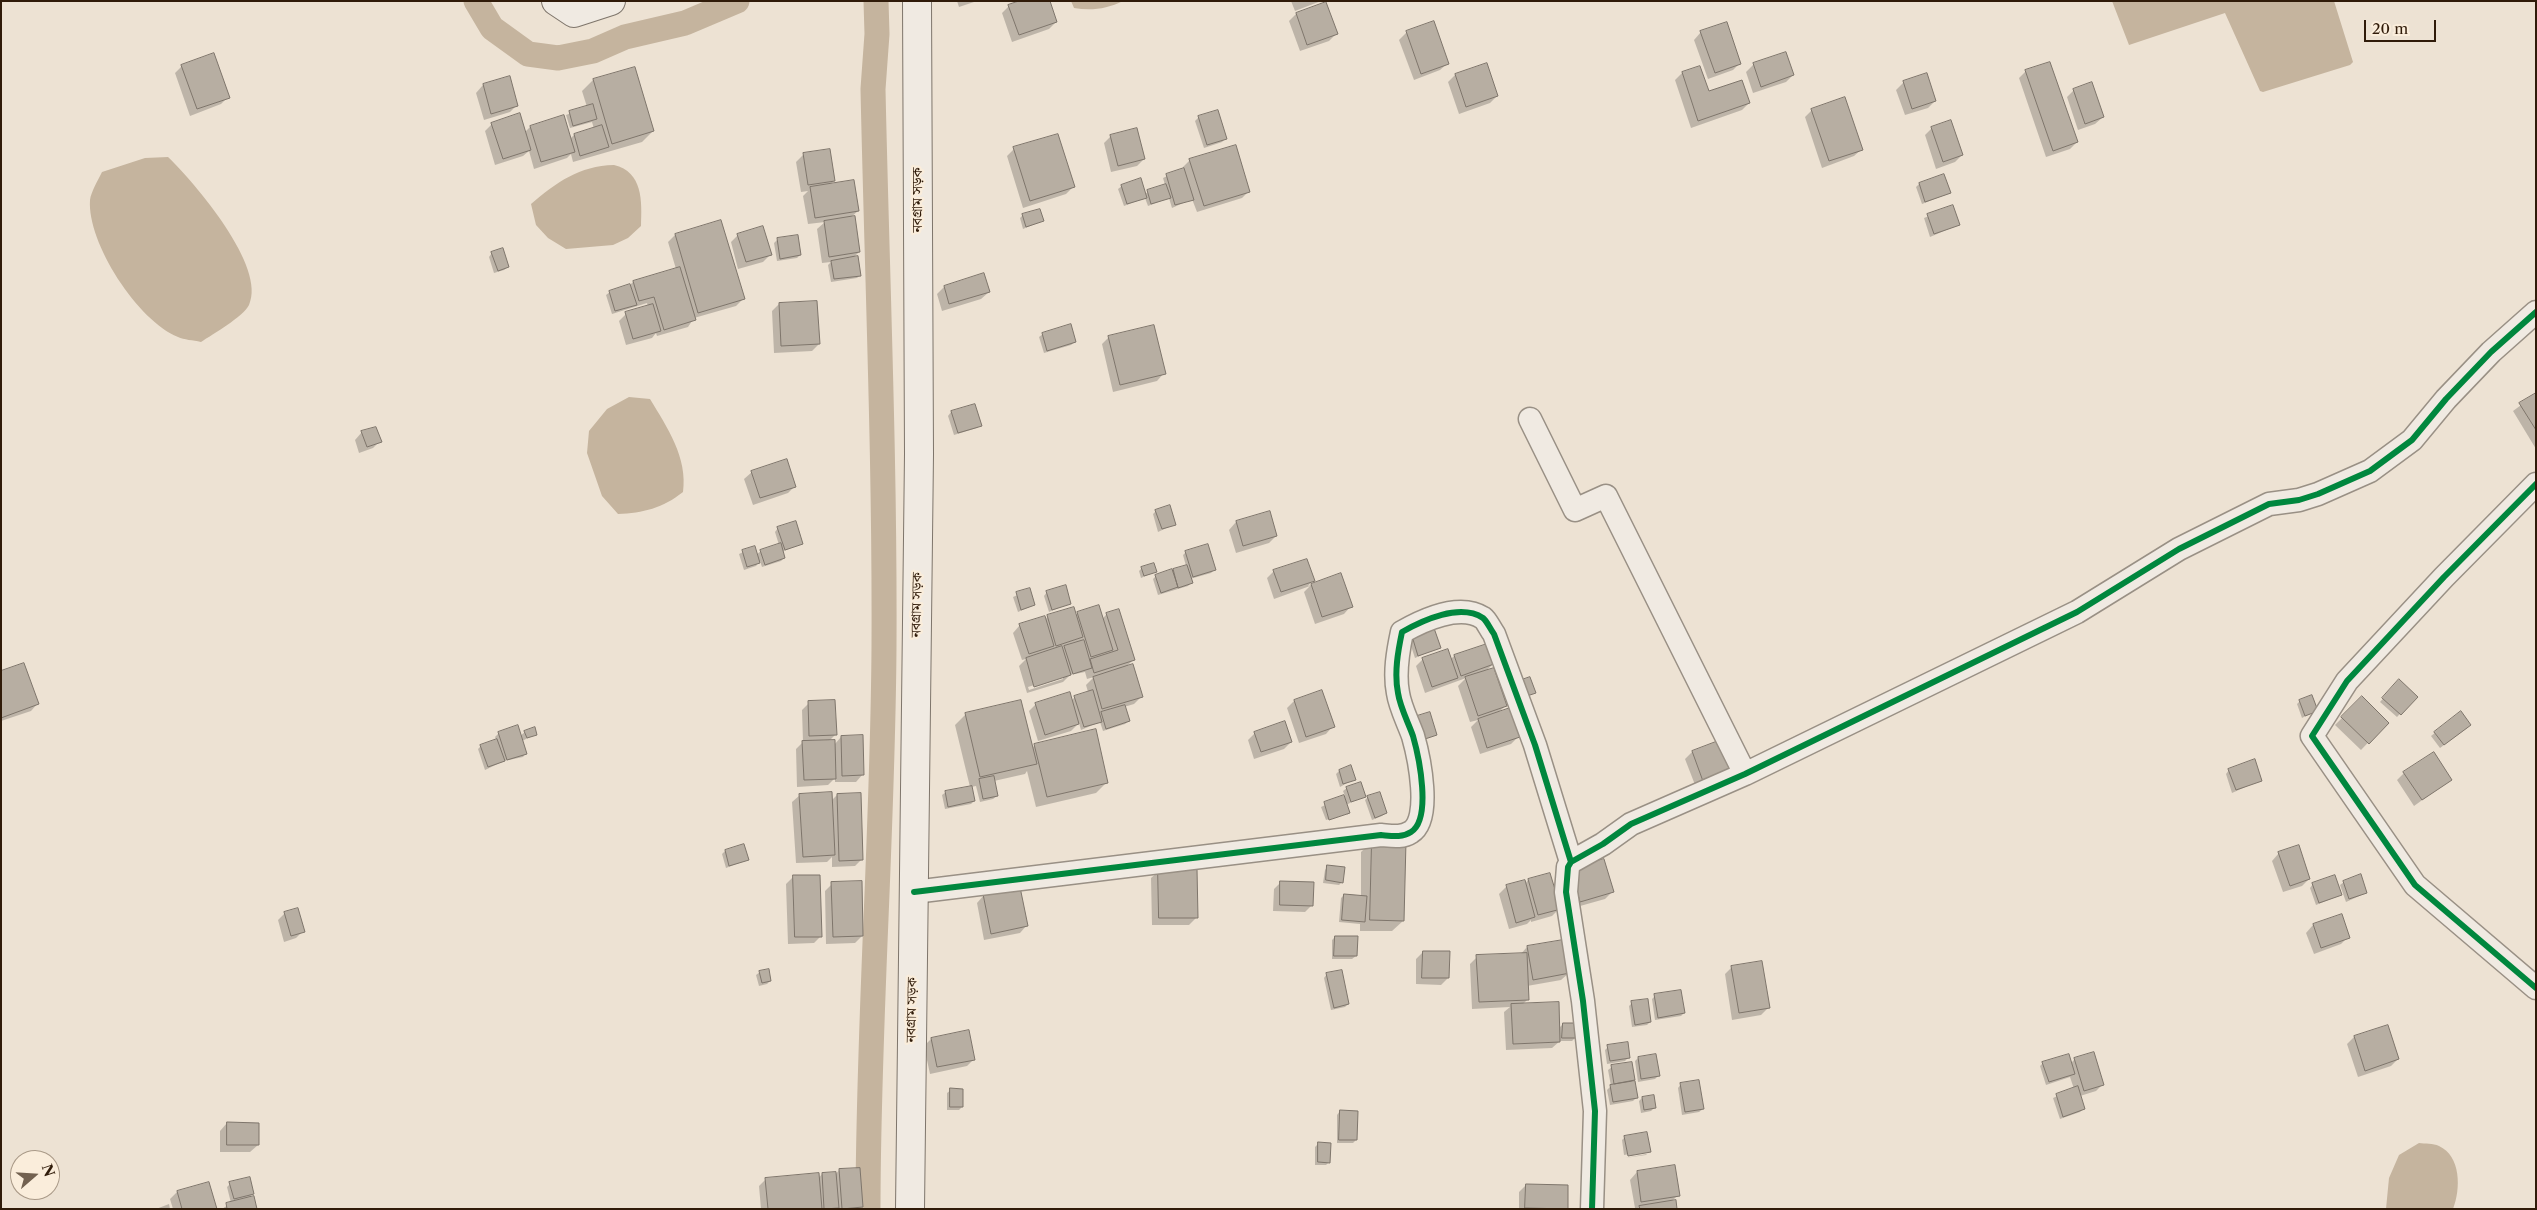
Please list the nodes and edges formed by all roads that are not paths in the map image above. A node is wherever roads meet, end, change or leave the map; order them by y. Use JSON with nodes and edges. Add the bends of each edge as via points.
{"nodes":[{"id":1,"x":556,"y":1,"type":"edge"},
{"id":2,"x":611,"y":1,"type":"edge"},
{"id":3,"x":917,"y":1,"type":"edge"},
{"id":4,"x":2536,"y":312,"type":"edge"},
{"id":5,"x":1530,"y":419,"type":"dead end"},
{"id":6,"x":2536,"y":484,"type":"edge"},
{"id":7,"x":1745,"y":774,"type":"junction"},
{"id":8,"x":1572,"y":862,"type":"junction"},
{"id":9,"x":914,"y":892,"type":"junction"},
{"id":10,"x":2536,"y":988,"type":"edge"},
{"id":11,"x":910,"y":1209,"type":"edge"},
{"id":12,"x":1592,"y":1209,"type":"edge"}],
"edges":[{"from":1,"to":2,"type":"main road","via":[[574,13]]},
{"from":3,"to":9,"type":"main road","name":"নবগ্রাম সড়ক","via":[[919,454]]},
{"from":4,"to":7,"type":"street","via":[[2491,352],[2412,440],[2370,471],[2318,494],[2269,504],[2179,549],[2076,612]]},
{"from":5,"to":7,"type":"street","via":[[1574,510],[1606,496]]},
{"from":6,"to":10,"type":"street","via":[[2347,681],[2312,736],[2415,885]]},
{"from":7,"to":8,"type":"street","via":[[1631,824]]},
{"from":8,"to":9,"type":"street","via":[[1535,746],[1494,634],[1484,619],[1469,611],[1416,623],[1402,632],[1397,656],[1398,692],[1413,738],[1423,801],[1417,827],[1410,833]]},
{"from":8,"to":12,"type":"street","via":[[1568,868],[1566,892],[1583,1001],[1595,1111]]},
{"from":9,"to":11,"type":"main road","name":"নবগ্রাম সড়ক"}]}
